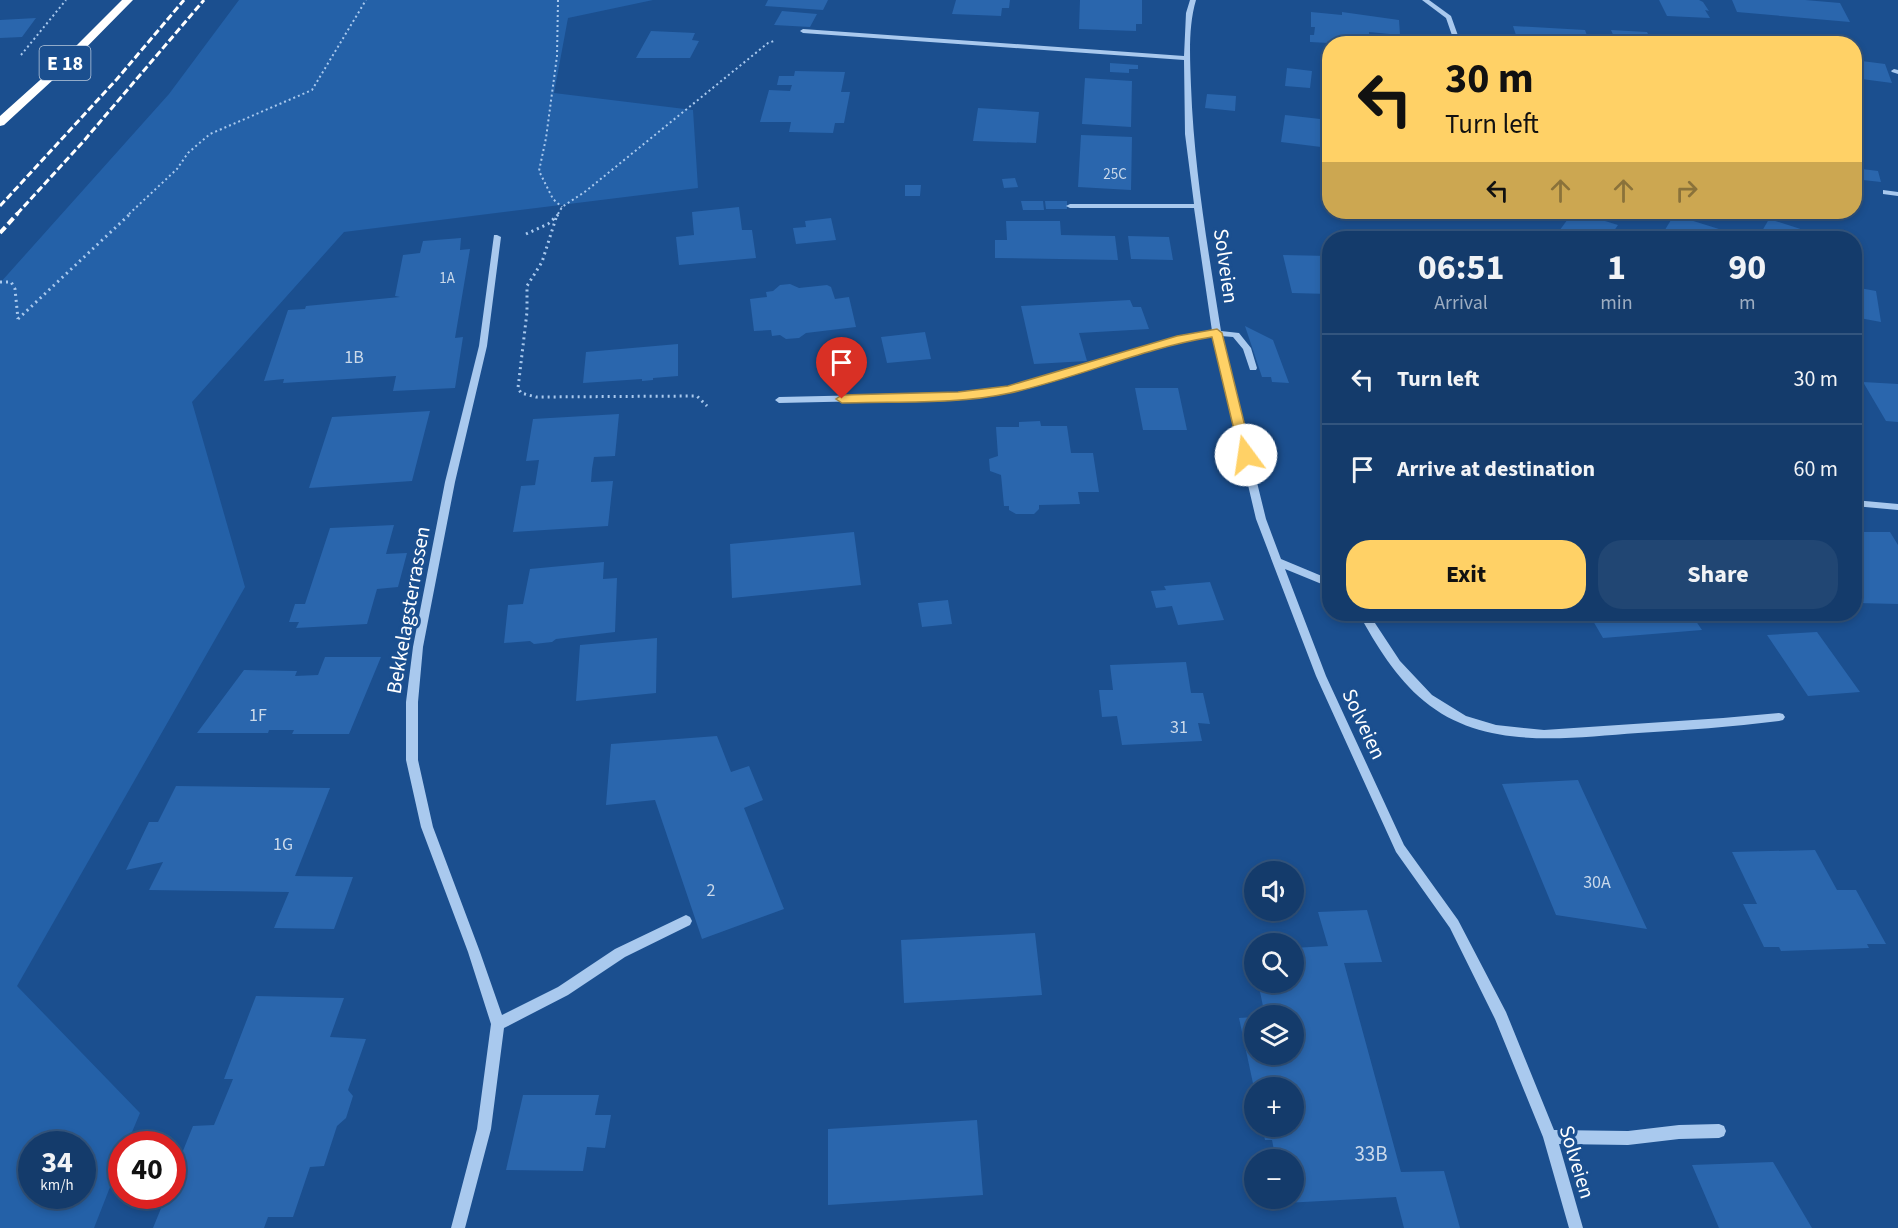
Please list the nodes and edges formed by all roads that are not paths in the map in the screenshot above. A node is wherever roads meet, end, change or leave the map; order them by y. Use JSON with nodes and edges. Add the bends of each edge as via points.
{"nodes":[{"id":1,"x":128,"y":0,"type":"edge"},
{"id":2,"x":1193,"y":0,"type":"edge"},
{"id":3,"x":1425,"y":0,"type":"edge"},
{"id":4,"x":803,"y":31,"type":"road end"},
{"id":5,"x":1455,"y":36,"type":"edge"},
{"id":6,"x":1187,"y":58,"type":"junction"},
{"id":7,"x":0,"y":122,"type":"edge"},
{"id":8,"x":1886,"y":192,"type":"dead end"},
{"id":9,"x":1898,"y":194,"type":"edge"},
{"id":10,"x":1070,"y":206,"type":"dead end"},
{"id":11,"x":1198,"y":206,"type":"junction"},
{"id":12,"x":497,"y":237,"type":"road end"},
{"id":13,"x":1217,"y":333,"type":"junction"},
{"id":14,"x":1253,"y":368,"type":"dead end"},
{"id":15,"x":778,"y":400,"type":"dead end"},
{"id":16,"x":1862,"y":504,"type":"edge"},
{"id":17,"x":1898,"y":507,"type":"edge"},
{"id":18,"x":1276,"y":561,"type":"junction"},
{"id":19,"x":1322,"y":580,"type":"edge"},
{"id":20,"x":1368,"y":621,"type":"edge"},
{"id":21,"x":1779,"y":717,"type":"dead end"},
{"id":22,"x":686,"y":921,"type":"dead end"},
{"id":23,"x":498,"y":1024,"type":"junction"},
{"id":24,"x":1719,"y":1131,"type":"dead end"},
{"id":25,"x":1550,"y":1137,"type":"junction"},
{"id":26,"x":458,"y":1228,"type":"edge"},
{"id":27,"x":1576,"y":1228,"type":"edge"}],
"edges":[{"from":1,"to":7,"type":"highway","number":"E 18"},
{"from":2,"to":6,"type":"street","name":"Solveien"},
{"from":3,"to":5,"type":"street","via":[[1449,17]]},
{"from":4,"to":6,"type":"street"},
{"from":6,"to":11,"type":"street","name":"Solveien","via":[[1189,135]]},
{"from":8,"to":9,"type":"street"},
{"from":10,"to":11,"type":"street","name":"Solveien"},
{"from":11,"to":13,"type":"street","name":"Solveien"},
{"from":12,"to":23,"type":"street","name":"Bekkelagsterrassen","via":[[483,346],[450,482],[411,702],[412,760],[427,827]]},
{"from":13,"to":14,"type":"street","via":[[1236,335],[1247,348]]},
{"from":13,"to":15,"type":"street","via":[[1181,338],[1009,390],[958,396]]},
{"from":13,"to":18,"type":"street","name":"Solveien","via":[[1261,519]]},
{"from":16,"to":17,"type":"street"},
{"from":18,"to":19,"type":"street"},
{"from":18,"to":25,"type":"street","name":"Solveien","via":[[1321,676],[1400,848],[1454,924],[1501,1016]]},
{"from":20,"to":21,"type":"street","via":[[1396,664],[1428,698],[1462,718],[1496,730],[1544,735]]},
{"from":22,"to":23,"type":"street"},
{"from":23,"to":26,"type":"street","name":"Bekkelagsterrassen","via":[[484,1129]]},
{"from":24,"to":25,"type":"street","via":[[1628,1138]]},
{"from":25,"to":27,"type":"street","name":"Solveien"}]}
